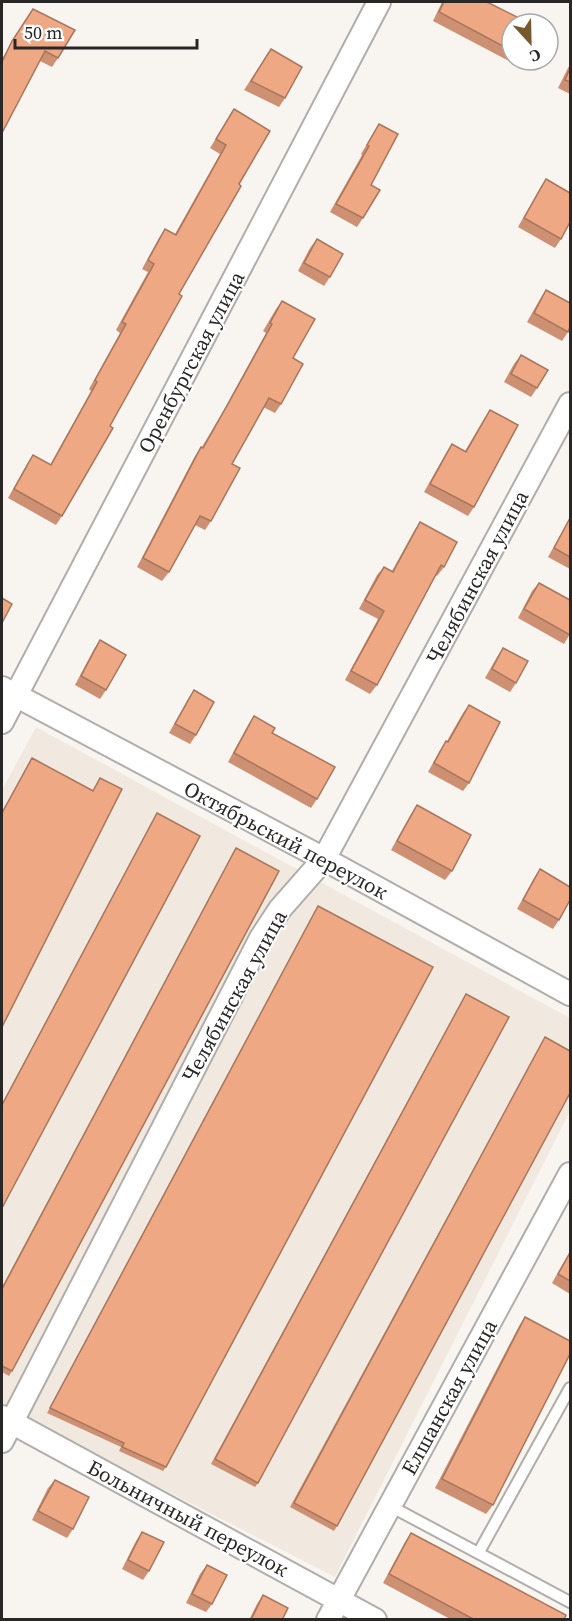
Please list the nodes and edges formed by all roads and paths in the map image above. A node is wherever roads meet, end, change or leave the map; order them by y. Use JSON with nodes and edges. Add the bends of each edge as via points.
{"nodes":[{"id":1,"x":379,"y":2,"type":"edge"},
{"id":2,"x":570,"y":404,"type":"edge"},
{"id":3,"x":9,"y":692,"type":"edge"},
{"id":4,"x":2,"y":722,"type":"edge"},
{"id":5,"x":324,"y":859,"type":"junction"},
{"id":6,"x":570,"y":994,"type":"edge"},
{"id":7,"x":570,"y":1174,"type":"edge"},
{"id":8,"x":570,"y":1388,"type":"edge"},
{"id":9,"x":5,"y":1427,"type":"edge"},
{"id":10,"x":390,"y":1506,"type":"junction"},
{"id":11,"x":479,"y":1552,"type":"junction"},
{"id":12,"x":339,"y":1600,"type":"junction"},
{"id":13,"x":570,"y":1602,"type":"edge"},
{"id":14,"x":328,"y":1620,"type":"edge"},
{"id":15,"x":375,"y":1620,"type":"edge"}],
"edges":[{"from":1,"to":3,"type":"street","name":"Оренбургская улица"},
{"from":2,"to":5,"type":"street","name":"Челябинская улица"},
{"from":3,"to":4,"type":"street","name":"Оренбургская улица"},
{"from":3,"to":5,"type":"street","name":"Октябрьский переулок"},
{"from":5,"to":6,"type":"street","name":"Октябрьский переулок"},
{"from":5,"to":9,"type":"street","name":"Челябинская улица","via":[[279,909],[261,938]]},
{"from":7,"to":10,"type":"street","name":"Елшанская улица"},
{"from":8,"to":11,"type":"lane"},
{"from":9,"to":12,"type":"street","name":"Больничный переулок"},
{"from":10,"to":11,"type":"lane"},
{"from":10,"to":12,"type":"street","name":"Елшанская улица"},
{"from":11,"to":13,"type":"lane"},
{"from":12,"to":14,"type":"street","name":"Елшанская улица"},
{"from":12,"to":15,"type":"street","name":"Больничный переулок"}]}
